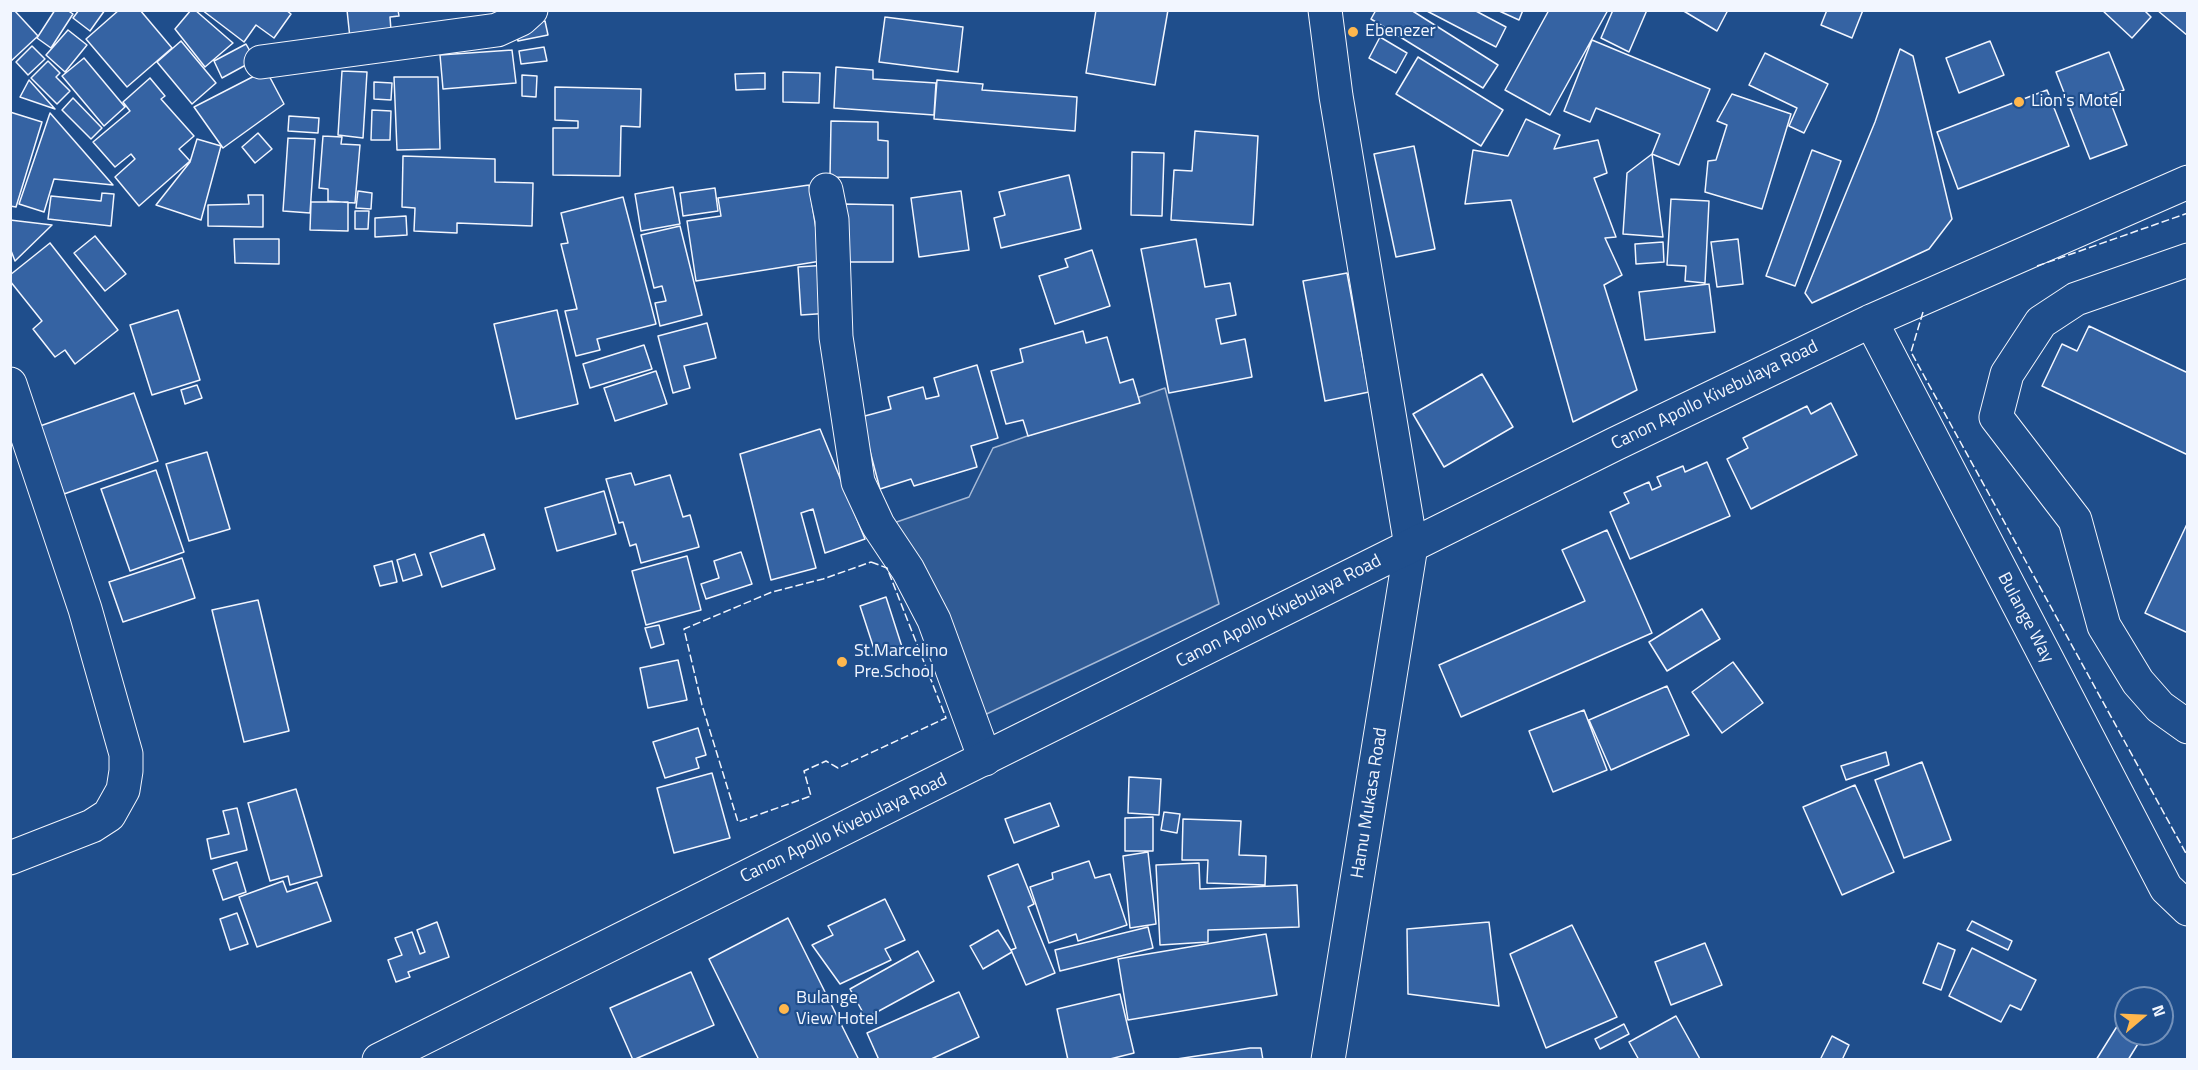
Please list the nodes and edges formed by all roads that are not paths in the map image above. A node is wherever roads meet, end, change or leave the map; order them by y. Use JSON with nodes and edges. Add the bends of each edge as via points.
{"nodes":[{"id":1,"x":531,"y":10,"type":"edge"},
{"id":2,"x":1325,"y":10,"type":"edge"},
{"id":3,"x":261,"y":62,"type":"dead end"},
{"id":4,"x":2187,"y":182,"type":"edge"},
{"id":5,"x":826,"y":190,"type":"dead end"},
{"id":6,"x":2187,"y":260,"type":"edge"},
{"id":7,"x":1870,"y":321,"type":"junction"},
{"id":8,"x":10,"y":384,"type":"edge"},
{"id":9,"x":1411,"y":546,"type":"junction"},
{"id":10,"x":2187,"y":727,"type":"edge"},
{"id":11,"x":985,"y":759,"type":"junction"},
{"id":12,"x":10,"y":858,"type":"edge"},
{"id":13,"x":2187,"y":909,"type":"edge"},
{"id":14,"x":379,"y":1059,"type":"edge"},
{"id":15,"x":1328,"y":1059,"type":"edge"}],
"edges":[{"from":1,"to":3,"type":"main road","via":[[497,30]]},
{"from":2,"to":9,"type":"main road","name":"Hamu Mukasa Road"},
{"from":4,"to":7,"type":"main road","name":"Canon Apollo Kivebulaya Road"},
{"from":5,"to":11,"type":"main road","via":[[832,220],[836,337],[858,482],[934,620]]},
{"from":6,"to":10,"type":"main road","via":[[2076,299],[2041,322],[2007,374],[1996,417],[2075,520],[2104,626],[2138,682],[2160,707]]},
{"from":7,"to":9,"type":"main road","name":"Canon Apollo Kivebulaya Road"},
{"from":7,"to":13,"type":"main road","name":"Bulange Way","via":[[2166,888]]},
{"from":8,"to":12,"type":"main road","via":[[86,609],[126,754],[126,771],[123,790],[109,815],[92,826]]},
{"from":9,"to":11,"type":"main road","name":"Canon Apollo Kivebulaya Road"},
{"from":9,"to":15,"type":"main road","name":"Hamu Mukasa Road"},
{"from":11,"to":14,"type":"main road","name":"Canon Apollo Kivebulaya Road"}]}
